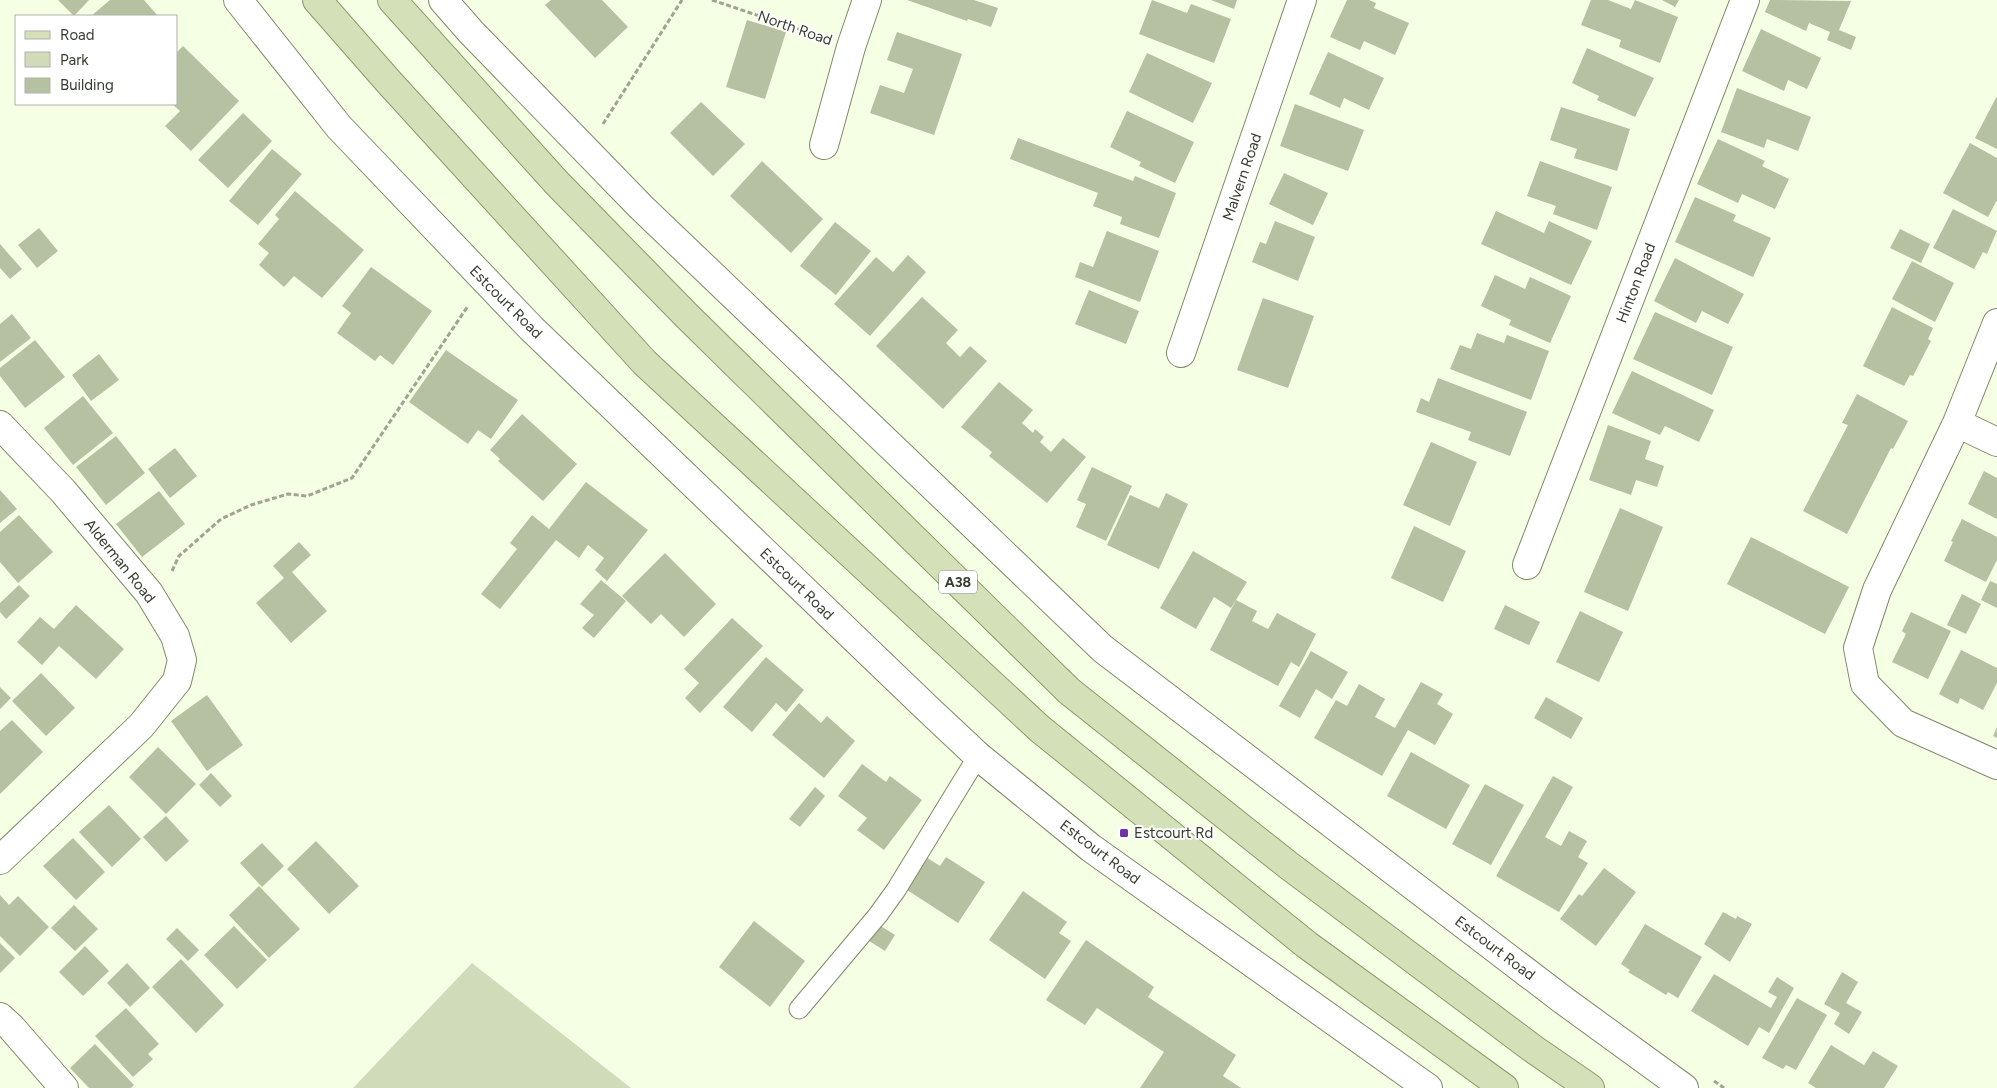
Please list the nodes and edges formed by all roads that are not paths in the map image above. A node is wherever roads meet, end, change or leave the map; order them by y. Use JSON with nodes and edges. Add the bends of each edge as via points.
{"nodes":[{"id":1,"x":238,"y":0,"type":"edge"},
{"id":2,"x":317,"y":0,"type":"edge"},
{"id":3,"x":392,"y":0,"type":"edge"},
{"id":4,"x":444,"y":0,"type":"edge"},
{"id":5,"x":867,"y":0,"type":"edge"},
{"id":6,"x":1302,"y":0,"type":"edge"},
{"id":7,"x":1745,"y":0,"type":"edge"},
{"id":8,"x":471,"y":32,"type":"junction"},
{"id":9,"x":442,"y":57,"type":"junction"},
{"id":10,"x":824,"y":145,"type":"dead end"},
{"id":11,"x":1997,"y":323,"type":"edge"},
{"id":12,"x":1181,"y":353,"type":"dead end"},
{"id":13,"x":1957,"y":423,"type":"junction"},
{"id":14,"x":0,"y":425,"type":"edge"},
{"id":15,"x":1997,"y":442,"type":"edge"},
{"id":16,"x":1527,"y":565,"type":"dead end"},
{"id":17,"x":978,"y":756,"type":"junction"},
{"id":18,"x":1997,"y":765,"type":"edge"},
{"id":19,"x":0,"y":860,"type":"edge"},
{"id":20,"x":800,"y":1009,"type":"dead end"},
{"id":21,"x":0,"y":1017,"type":"edge"},
{"id":22,"x":1696,"y":1083,"type":"edge"},
{"id":23,"x":1574,"y":1084,"type":"edge"},
{"id":24,"x":64,"y":1088,"type":"edge"},
{"id":25,"x":1428,"y":1088,"type":"edge"},
{"id":26,"x":1504,"y":1088,"type":"edge"}],
"edges":[{"from":1,"to":17,"type":"street","name":"Estcourt Road","via":[[339,127],[531,328]]},
{"from":2,"to":26,"type":"main road","via":[[645,362],[1040,729],[1307,945]]},
{"from":3,"to":9,"type":"main road","number":"A38"},
{"from":4,"to":8,"type":"street","name":"Estcourt Road"},
{"from":5,"to":10,"type":"street","name":"North Road"},
{"from":6,"to":12,"type":"street","name":"Malvern Road"},
{"from":7,"to":16,"type":"street","name":"Hinton Road"},
{"from":8,"to":9,"type":"street"},
{"from":8,"to":22,"type":"street","name":"Estcourt Road","via":[[641,207],[1103,649],[1563,1000]]},
{"from":9,"to":23,"type":"main road","number":"A38","via":[[556,182],[687,316],[1069,691],[1288,865],[1532,1048]]},
{"from":11,"to":13,"type":"street"},
{"from":13,"to":15,"type":"street"},
{"from":13,"to":18,"type":"street","via":[[1877,590],[1858,648],[1865,684],[1903,723]]},
{"from":14,"to":19,"type":"street","name":"Alderman Road","via":[[63,491],[149,593],[175,636],[182,660],[177,681],[141,726]]},
{"from":17,"to":20,"type":"lane","via":[[896,890]]},
{"from":17,"to":25,"type":"street","name":"Estcourt Road","via":[[1091,848]]},
{"from":21,"to":24,"type":"street"}]}
